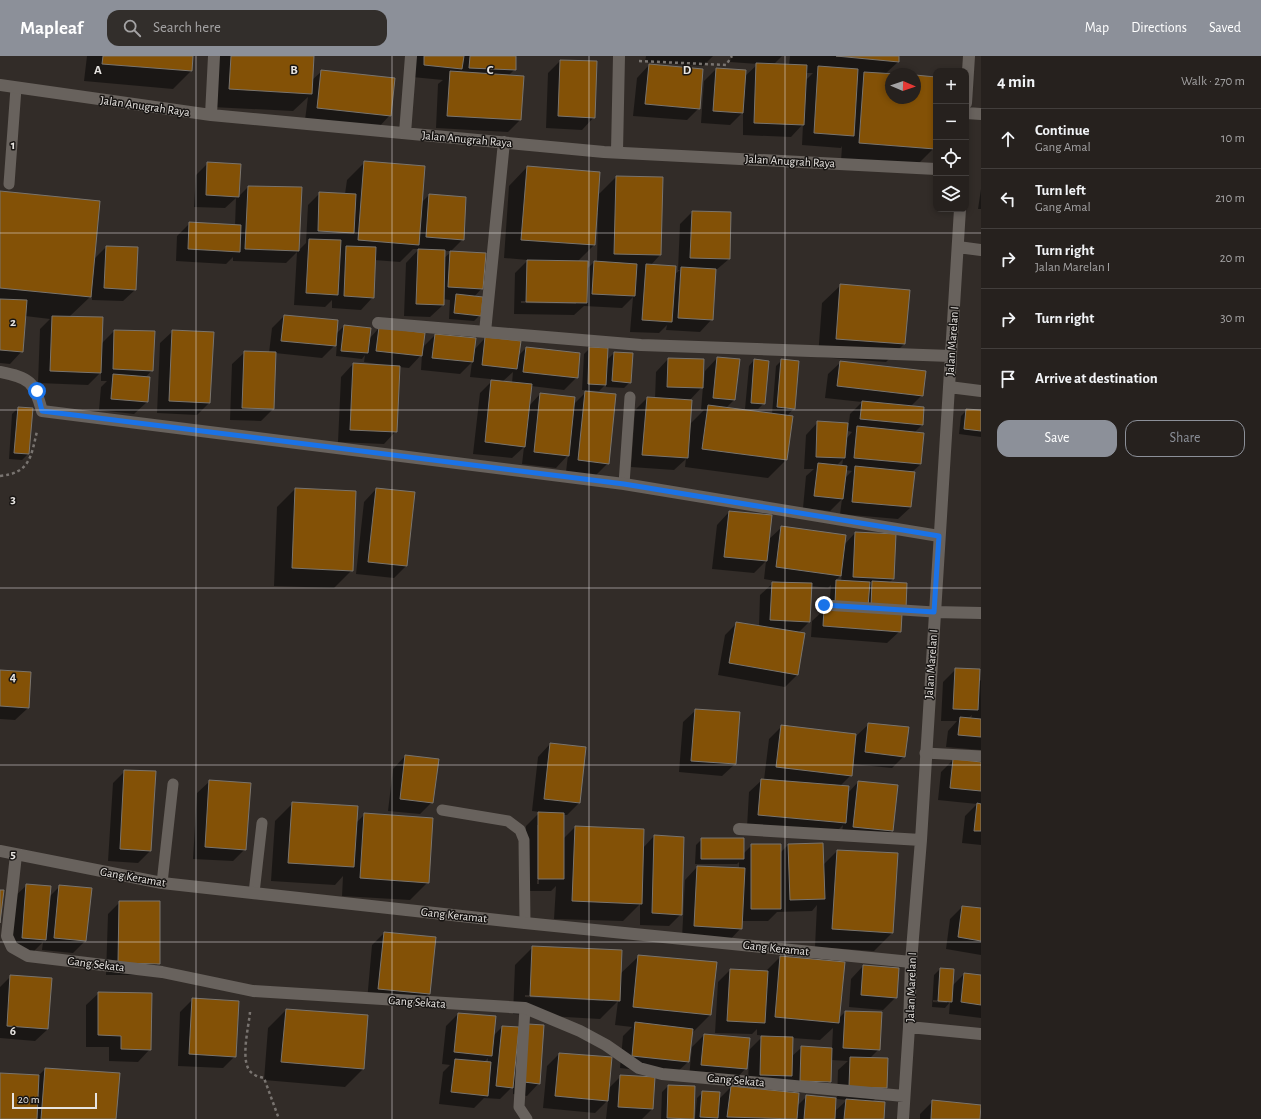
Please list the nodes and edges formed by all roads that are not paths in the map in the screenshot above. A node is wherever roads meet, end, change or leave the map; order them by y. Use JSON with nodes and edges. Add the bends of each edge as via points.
{"nodes":[{"id":1,"x":214,"y":56,"type":"edge"},
{"id":2,"x":412,"y":56,"type":"edge"},
{"id":3,"x":969,"y":56,"type":"edge"},
{"id":4,"x":619,"y":58,"type":"edge"},
{"id":5,"x":968,"y":68,"type":"edge"},
{"id":6,"x":0,"y":85,"type":"edge"},
{"id":7,"x":16,"y":88,"type":"junction"},
{"id":8,"x":969,"y":113,"type":"edge"},
{"id":9,"x":981,"y":114,"type":"edge"},
{"id":10,"x":211,"y":115,"type":"junction"},
{"id":11,"x":405,"y":133,"type":"junction"},
{"id":12,"x":504,"y":142,"type":"junction"},
{"id":13,"x":617,"y":151,"type":"junction"},
{"id":14,"x":933,"y":169,"type":"edge"},
{"id":15,"x":9,"y":184,"type":"dead end"},
{"id":16,"x":960,"y":212,"type":"edge"},
{"id":17,"x":958,"y":247,"type":"junction"},
{"id":18,"x":981,"y":250,"type":"edge"},
{"id":19,"x":378,"y":323,"type":"dead end"},
{"id":20,"x":485,"y":332,"type":"junction"},
{"id":21,"x":951,"y":356,"type":"junction"},
{"id":22,"x":0,"y":372,"type":"edge"},
{"id":23,"x":949,"y":387,"type":"junction"},
{"id":24,"x":981,"y":391,"type":"edge"},
{"id":25,"x":630,"y":397,"type":"dead end"},
{"id":26,"x":624,"y":484,"type":"junction"},
{"id":27,"x":939,"y":536,"type":"junction"},
{"id":28,"x":824,"y":605,"type":"dead end"},
{"id":29,"x":934,"y":612,"type":"junction"},
{"id":30,"x":981,"y":613,"type":"edge"},
{"id":31,"x":925,"y":753,"type":"junction"},
{"id":32,"x":981,"y":756,"type":"edge"},
{"id":33,"x":173,"y":784,"type":"dead end"},
{"id":34,"x":442,"y":810,"type":"dead end"},
{"id":35,"x":262,"y":823,"type":"dead end"},
{"id":36,"x":739,"y":829,"type":"dead end"},
{"id":37,"x":921,"y":840,"type":"junction"},
{"id":38,"x":0,"y":851,"type":"edge"},
{"id":39,"x":16,"y":855,"type":"junction"},
{"id":40,"x":162,"y":883,"type":"junction"},
{"id":41,"x":254,"y":893,"type":"junction"},
{"id":42,"x":525,"y":923,"type":"junction"},
{"id":43,"x":911,"y":962,"type":"junction"},
{"id":44,"x":525,"y":1008,"type":"junction"},
{"id":45,"x":909,"y":1027,"type":"junction"},
{"id":46,"x":981,"y":1034,"type":"edge"},
{"id":47,"x":904,"y":1096,"type":"junction"},
{"id":48,"x":527,"y":1119,"type":"edge"},
{"id":49,"x":903,"y":1119,"type":"edge"}],
"edges":[{"from":1,"to":10,"type":"street"},
{"from":2,"to":11,"type":"street"},
{"from":3,"to":5,"type":"street"},
{"from":4,"to":13,"type":"street"},
{"from":6,"to":7,"type":"street","name":"Jalan Anugrah Raya"},
{"from":7,"to":10,"type":"street","name":"Jalan Anugrah Raya"},
{"from":7,"to":15,"type":"lane"},
{"from":8,"to":9,"type":"street"},
{"from":10,"to":11,"type":"street","name":"Jalan Anugrah Raya"},
{"from":11,"to":12,"type":"street","name":"Jalan Anugrah Raya"},
{"from":12,"to":13,"type":"street","name":"Jalan Anugrah Raya","via":[[604,152]]},
{"from":12,"to":20,"type":"street"},
{"from":13,"to":14,"type":"street","name":"Jalan Anugrah Raya"},
{"from":16,"to":17,"type":"street","name":"Jalan Marelan I"},
{"from":17,"to":18,"type":"street"},
{"from":17,"to":21,"type":"street","name":"Jalan Marelan I"},
{"from":19,"to":20,"type":"street"},
{"from":20,"to":21,"type":"street","via":[[641,345]]},
{"from":21,"to":23,"type":"street","name":"Jalan Marelan I"},
{"from":22,"to":26,"type":"street","via":[[24,377],[37,391],[42,411]]},
{"from":23,"to":24,"type":"street"},
{"from":23,"to":27,"type":"street","name":"Jalan Marelan I"},
{"from":25,"to":26,"type":"lane"},
{"from":26,"to":27,"type":"street"},
{"from":27,"to":29,"type":"street","name":"Jalan Marelan I"},
{"from":28,"to":29,"type":"lane"},
{"from":29,"to":30,"type":"street"},
{"from":29,"to":31,"type":"street","name":"Jalan Marelan I"},
{"from":31,"to":32,"type":"lane"},
{"from":31,"to":37,"type":"street","name":"Jalan Marelan I"},
{"from":33,"to":40,"type":"lane"},
{"from":34,"to":42,"type":"lane","via":[[508,821],[520,830],[524,840]]},
{"from":35,"to":41,"type":"lane"},
{"from":36,"to":37,"type":"street"},
{"from":37,"to":43,"type":"street","name":"Jalan Marelan I"},
{"from":38,"to":39,"type":"street","name":"Gang Keramat"},
{"from":39,"to":40,"type":"street","name":"Gang Keramat"},
{"from":39,"to":44,"type":"street","name":"Gang Sekata","via":[[7,932],[12,948],[28,956],[162,972],[253,991]]},
{"from":40,"to":41,"type":"street","name":"Gang Keramat"},
{"from":41,"to":42,"type":"street","name":"Gang Keramat"},
{"from":42,"to":43,"type":"street","name":"Gang Keramat"},
{"from":43,"to":45,"type":"street","name":"Jalan Marelan I"},
{"from":44,"to":47,"type":"street","name":"Gang Sekata","via":[[580,1031],[639,1068],[662,1074]]},
{"from":44,"to":48,"type":"lane","via":[[519,1107]]},
{"from":45,"to":46,"type":"street"},
{"from":45,"to":47,"type":"street","name":"Jalan Marelan I"},
{"from":47,"to":49,"type":"street","name":"Jalan Marelan I"}]}
